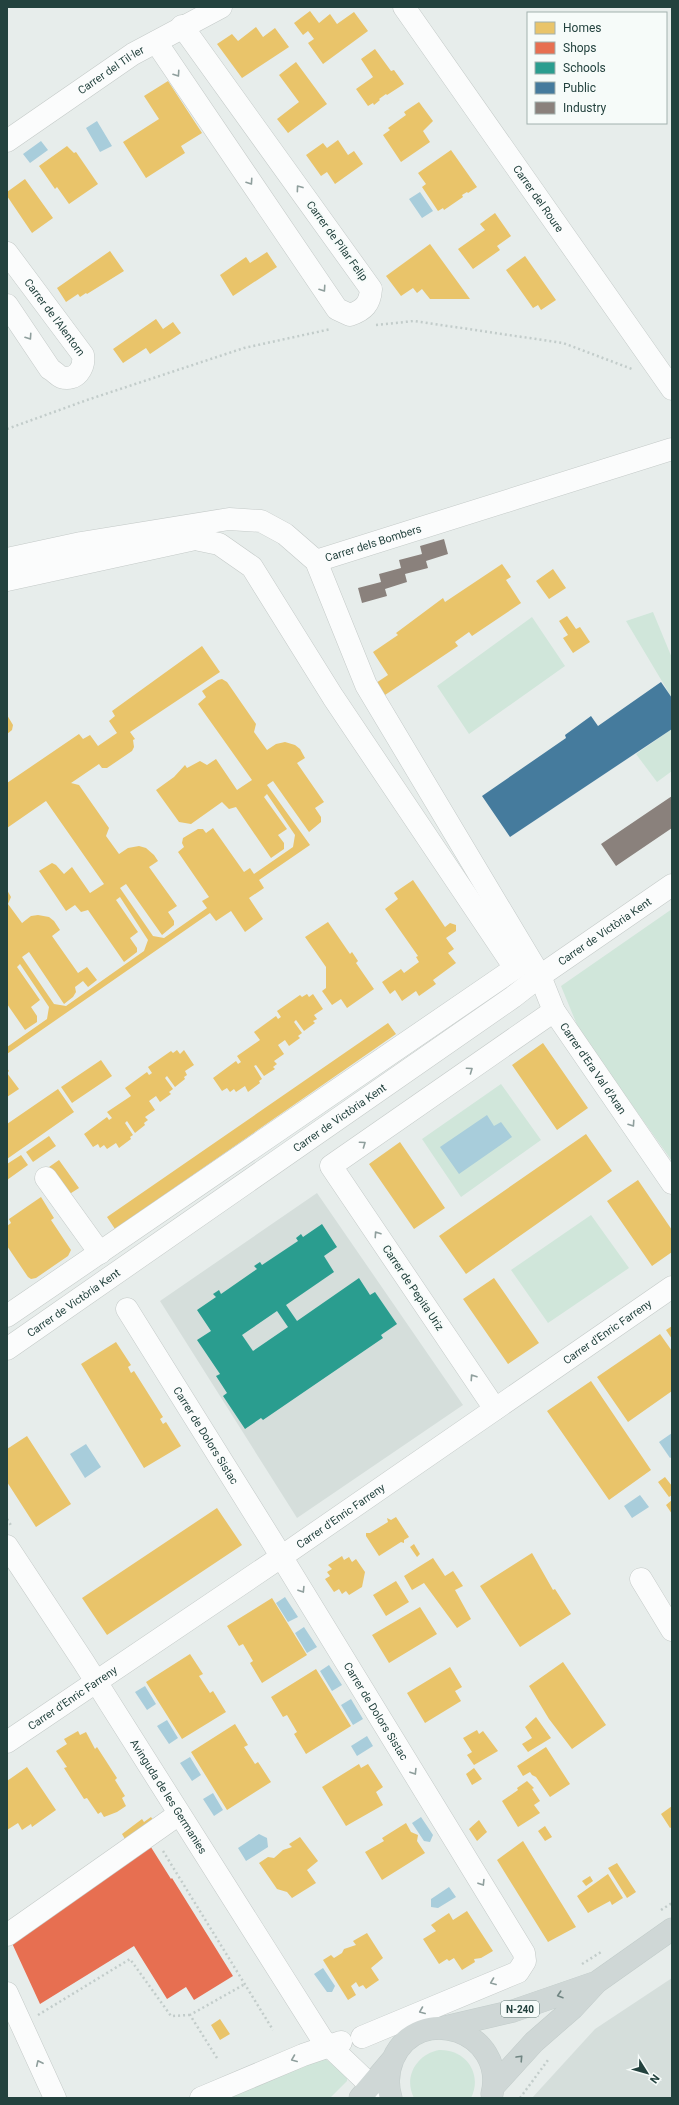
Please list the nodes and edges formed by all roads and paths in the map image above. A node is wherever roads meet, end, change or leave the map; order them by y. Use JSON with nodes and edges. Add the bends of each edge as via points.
{"nodes":[{"id":1,"x":221,"y":7,"type":"edge"},
{"id":2,"x":404,"y":7,"type":"edge"},
{"id":3,"x":182,"y":26,"type":"junction"},
{"id":4,"x":156,"y":42,"type":"junction"},
{"id":5,"x":7,"y":141,"type":"edge"},
{"id":6,"x":7,"y":254,"type":"edge"},
{"id":7,"x":7,"y":305,"type":"edge"},
{"id":8,"x":370,"y":325,"type":"dead end"},
{"id":9,"x":332,"y":329,"type":"dead end"},
{"id":10,"x":635,"y":370,"type":"dead end"},
{"id":11,"x":672,"y":389,"type":"edge"},
{"id":12,"x":7,"y":429,"type":"edge"},
{"id":13,"x":672,"y":449,"type":"edge"},
{"id":14,"x":7,"y":559,"type":"edge"},
{"id":15,"x":316,"y":561,"type":"junction"},
{"id":16,"x":7,"y":580,"type":"edge"},
{"id":17,"x":672,"y":885,"type":"edge"},
{"id":18,"x":527,"y":963,"type":"junction"},
{"id":19,"x":554,"y":1011,"type":"junction"},
{"id":20,"x":46,"y":1178,"type":"dead end"},
{"id":21,"x":672,"y":1183,"type":"edge"},
{"id":22,"x":100,"y":1253,"type":"junction"},
{"id":23,"x":672,"y":1287,"type":"edge"},
{"id":24,"x":126,"y":1309,"type":"dead end"},
{"id":25,"x":7,"y":1316,"type":"edge"},
{"id":26,"x":7,"y":1349,"type":"edge"},
{"id":27,"x":495,"y":1409,"type":"junction"},
{"id":28,"x":7,"y":1546,"type":"edge"},
{"id":29,"x":281,"y":1557,"type":"junction"},
{"id":30,"x":640,"y":1579,"type":"dead end"},
{"id":31,"x":672,"y":1630,"type":"edge"},
{"id":32,"x":96,"y":1682,"type":"junction"},
{"id":33,"x":7,"y":1742,"type":"edge"},
{"id":34,"x":179,"y":1814,"type":"junction"},
{"id":35,"x":152,"y":1833,"type":"junction"},
{"id":36,"x":672,"y":1929,"type":"edge"},
{"id":37,"x":7,"y":1935,"type":"edge"},
{"id":38,"x":597,"y":1982,"type":"junction"},
{"id":39,"x":245,"y":1984,"type":"junction"},
{"id":40,"x":7,"y":1993,"type":"edge"},
{"id":41,"x":190,"y":2015,"type":"junction"},
{"id":42,"x":32,"y":2018,"type":"dead end"},
{"id":43,"x":434,"y":2029,"type":"junction"},
{"id":44,"x":273,"y":2030,"type":"dead end"},
{"id":45,"x":362,"y":2037,"type":"junction"},
{"id":46,"x":330,"y":2046,"type":"junction"},
{"id":47,"x":395,"y":2056,"type":"junction"},
{"id":48,"x":218,"y":2058,"type":"dead end"},
{"id":49,"x":492,"y":2092,"type":"edge"},
{"id":50,"x":372,"y":2093,"type":"edge"},
{"id":51,"x":55,"y":2098,"type":"edge"},
{"id":52,"x":201,"y":2098,"type":"edge"},
{"id":53,"x":391,"y":2098,"type":"edge"}],
"edges":[{"from":1,"to":3,"type":"street","name":"Carrer del Til·ler"},
{"from":2,"to":11,"type":"street","name":"Carrer del Roure"},
{"from":3,"to":4,"type":"street","name":"Carrer del Til·ler"},
{"from":4,"to":3,"type":"street","name":"Carrer de Pilar Felip","one_way":true,"via":[[337,309],[350,315],[358,312],[367,305],[372,289]]},
{"from":4,"to":5,"type":"street","name":"Carrer del Til·ler","via":[[133,54]]},
{"from":7,"to":6,"type":"street","name":"Carrer de l'Alentorn","one_way":true,"via":[[50,369],[67,378],[75,376],[84,363],[83,355]]},
{"from":8,"to":10,"type":"path","via":[[414,321],[563,343]]},
{"from":9,"to":12,"type":"path","via":[[244,348]]},
{"from":13,"to":15,"type":"street","name":"Carrer dels Bombers"},
{"from":14,"to":15,"type":"street","name":"Carrer dels Bombers","via":[[81,543],[229,519],[261,521],[285,534]]},
{"from":15,"to":18,"type":"street","via":[[366,685]]},
{"from":16,"to":18,"type":"street","via":[[195,539],[219,544],[252,567],[334,697]]},
{"from":17,"to":18,"type":"street","name":"Carrer de Victòria Kent"},
{"from":18,"to":19,"type":"street","name":"Carrer d'Era Val d'Aran"},
{"from":18,"to":22,"type":"street","name":"Carrer de Victòria Kent"},
{"from":18,"to":26,"type":"street","name":"Carrer de Victòria Kent","via":[[488,1015]]},
{"from":19,"to":21,"type":"street","name":"Carrer d'Era Val d'Aran","one_way":true},
{"from":27,"to":19,"type":"street","name":"Carrer de Pepita Uriz","one_way":true,"via":[[331,1166]]},
{"from":20,"to":22,"type":"street"},
{"from":22,"to":25,"type":"street","name":"Carrer de Victòria Kent"},
{"from":23,"to":27,"type":"street","name":"Carrer d'Enric Farreny"},
{"from":24,"to":29,"type":"street","name":"Carrer de Dolors Sistac"},
{"from":27,"to":29,"type":"street","name":"Carrer d'Enric Farreny"},
{"from":28,"to":32,"type":"street","name":"Avinguda de les Germanies"},
{"from":29,"to":32,"type":"street","name":"Carrer d'Enric Farreny"},
{"from":29,"to":45,"type":"street","name":"Carrer de Dolors Sistac","one_way":true,"via":[[524,1953],[525,1961],[518,1972]]},
{"from":30,"to":31,"type":"street"},
{"from":32,"to":33,"type":"street","name":"Carrer d'Enric Farreny"},
{"from":32,"to":34,"type":"street","name":"Avinguda de les Germanies"},
{"from":34,"to":35,"type":"street"},
{"from":34,"to":46,"type":"street","name":"Avinguda de les Germanies","via":[[322,2039]]},
{"from":35,"to":37,"type":"street"},
{"from":35,"to":39,"type":"path"},
{"from":36,"to":38,"type":"main road","number":"N-240"},
{"from":38,"to":43,"type":"main road","number":"N-240","one_way":true,"via":[[513,2012]]},
{"from":49,"to":38,"type":"main road","number":"N-240","one_way":true,"via":[[534,2042],[573,2008]]},
{"from":39,"to":41,"type":"path"},
{"from":39,"to":44,"type":"path"},
{"from":51,"to":40,"type":"street","one_way":true},
{"from":41,"to":42,"type":"path","via":[[171,2016],[130,1959]]},
{"from":41,"to":48,"type":"path"},
{"from":43,"to":45,"type":"street"},
{"from":43,"to":47,"type":"main road","number":"N-240","via":[[408,2040]]},
{"from":43,"to":49,"type":"main road","number":"N-240","via":[[460,2032],[478,2042],[490,2059],[493,2072]]},
{"from":45,"to":46,"type":"street"},
{"from":46,"to":50,"type":"street","name":"Avinguda de les Germanies"},
{"from":46,"to":52,"type":"street","one_way":true},
{"from":47,"to":50,"type":"main road","number":"N-240"},
{"from":47,"to":53,"type":"main road","number":"N-240","via":[[388,2080]]}]}
